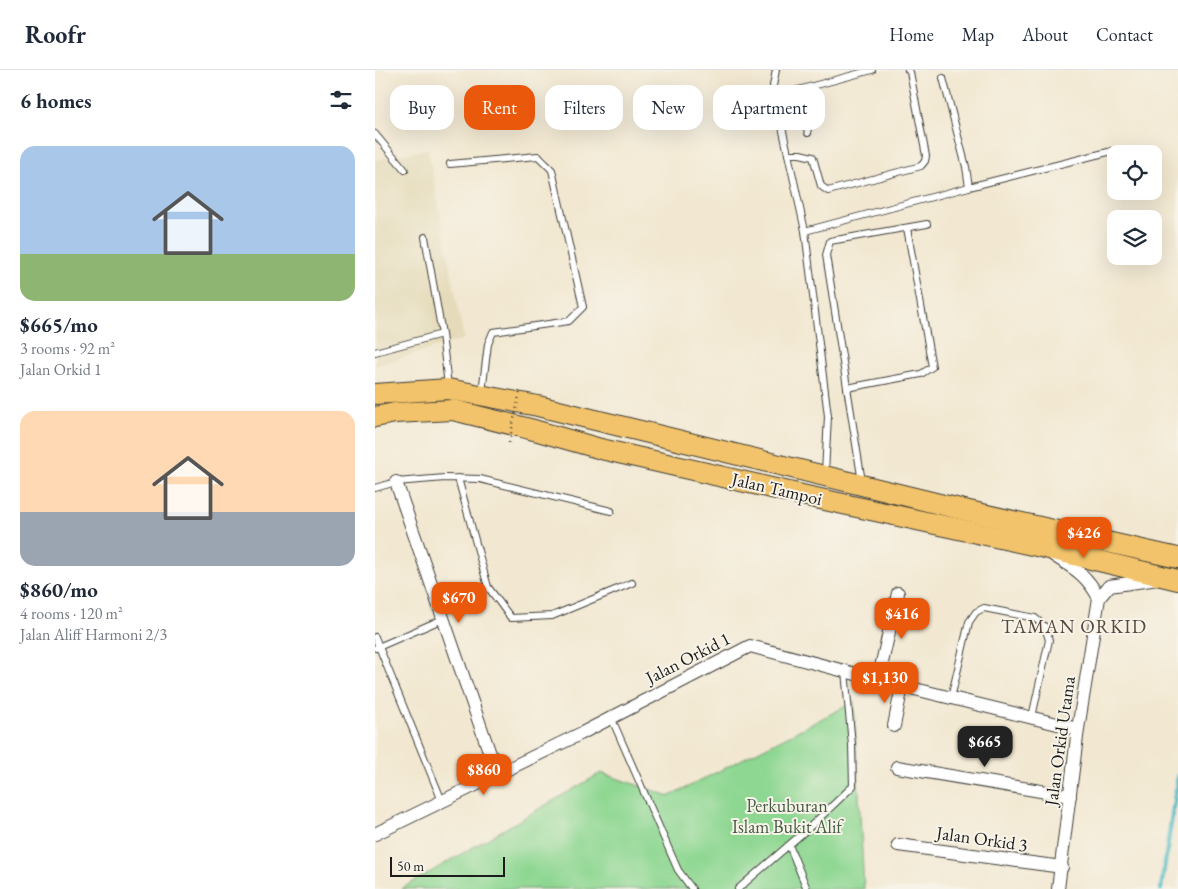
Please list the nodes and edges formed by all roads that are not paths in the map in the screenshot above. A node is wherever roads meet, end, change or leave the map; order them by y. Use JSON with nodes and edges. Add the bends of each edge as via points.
{"nodes":[{"id":1,"x":776,"y":70,"type":"edge"},
{"id":2,"x":872,"y":70,"type":"edge"},
{"id":3,"x":908,"y":70,"type":"edge"},
{"id":4,"x":943,"y":78,"type":"dead end"},
{"id":5,"x":773,"y":85,"type":"edge"},
{"id":6,"x":816,"y":85,"type":"edge"},
{"id":7,"x":782,"y":130,"type":"edge"},
{"id":8,"x":808,"y":130,"type":"edge"},
{"id":9,"x":809,"y":133,"type":"dead end"},
{"id":10,"x":375,"y":134,"type":"edge"},
{"id":11,"x":1107,"y":152,"type":"edge"},
{"id":12,"x":788,"y":154,"type":"junction"},
{"id":13,"x":450,"y":164,"type":"dead end"},
{"id":14,"x":405,"y":170,"type":"dead end"},
{"id":15,"x":969,"y":187,"type":"junction"},
{"id":16,"x":927,"y":224,"type":"dead end"},
{"id":17,"x":907,"y":228,"type":"junction"},
{"id":18,"x":805,"y":231,"type":"junction"},
{"id":19,"x":425,"y":237,"type":"dead end"},
{"id":20,"x":442,"y":334,"type":"junction"},
{"id":21,"x":375,"y":352,"type":"edge"},
{"id":22,"x":847,"y":388,"type":"junction"},
{"id":23,"x":448,"y":389,"type":"junction"},
{"id":24,"x":375,"y":394,"type":"edge"},
{"id":25,"x":481,"y":396,"type":"junction"},
{"id":26,"x":375,"y":418,"type":"edge"},
{"id":27,"x":825,"y":477,"type":"junction"},
{"id":28,"x":458,"y":478,"type":"junction"},
{"id":29,"x":396,"y":482,"type":"junction"},
{"id":30,"x":862,"y":486,"type":"junction"},
{"id":31,"x":375,"y":488,"type":"edge"},
{"id":32,"x":611,"y":511,"type":"dead end"},
{"id":33,"x":1041,"y":547,"type":"junction"},
{"id":34,"x":1178,"y":558,"type":"edge"},
{"id":35,"x":1173,"y":579,"type":"edge"},
{"id":36,"x":632,"y":583,"type":"dead end"},
{"id":37,"x":898,"y":593,"type":"dead end"},
{"id":38,"x":1099,"y":598,"type":"junction"},
{"id":39,"x":443,"y":619,"type":"junction"},
{"id":40,"x":375,"y":637,"type":"edge"},
{"id":41,"x":377,"y":648,"type":"edge"},
{"id":42,"x":845,"y":671,"type":"junction"},
{"id":43,"x":878,"y":680,"type":"junction"},
{"id":44,"x":902,"y":686,"type":"junction"},
{"id":45,"x":951,"y":698,"type":"junction"},
{"id":46,"x":611,"y":717,"type":"junction"},
{"id":47,"x":1032,"y":718,"type":"junction"},
{"id":48,"x":894,"y":726,"type":"dead end"},
{"id":49,"x":1078,"y":729,"type":"junction"},
{"id":50,"x":897,"y":767,"type":"dead end"},
{"id":51,"x":497,"y":774,"type":"junction"},
{"id":52,"x":1070,"y":796,"type":"junction"},
{"id":53,"x":442,"y":801,"type":"junction"},
{"id":54,"x":375,"y":834,"type":"edge"},
{"id":55,"x":789,"y":845,"type":"junction"},
{"id":56,"x":898,"y":846,"type":"dead end"},
{"id":57,"x":1061,"y":867,"type":"junction"},
{"id":58,"x":692,"y":889,"type":"edge"},
{"id":59,"x":738,"y":889,"type":"edge"},
{"id":60,"x":807,"y":889,"type":"edge"},
{"id":61,"x":1058,"y":889,"type":"edge"}],
"edges":[{"from":1,"to":5,"type":"lane"},
{"from":2,"to":6,"type":"lane"},
{"from":3,"to":12,"type":"lane","via":[[926,156],[921,166],[828,191],[821,186],[813,157]]},
{"from":4,"to":15,"type":"lane"},
{"from":7,"to":12,"type":"lane"},
{"from":8,"to":9,"type":"lane"},
{"from":10,"to":14,"type":"lane"},
{"from":11,"to":15,"type":"lane"},
{"from":12,"to":18,"type":"lane"},
{"from":13,"to":25,"type":"lane","via":[[538,156],[552,170],[583,307],[569,321],[493,332],[488,344]]},
{"from":15,"to":18,"type":"lane"},
{"from":16,"to":17,"type":"lane"},
{"from":17,"to":22,"type":"lane","via":[[830,241],[826,255]]},
{"from":17,"to":22,"type":"lane","via":[[932,367],[921,374]]},
{"from":18,"to":27,"type":"lane","via":[[828,416]]},
{"from":19,"to":20,"type":"lane"},
{"from":20,"to":21,"type":"lane"},
{"from":20,"to":23,"type":"lane"},
{"from":22,"to":30,"type":"lane"},
{"from":23,"to":24,"type":"main road","name":"Jalan Tampoi"},
{"from":23,"to":25,"type":"main road","name":"Jalan Tampoi"},
{"from":25,"to":27,"type":"main road","name":"Jalan Tampoi","via":[[537,406]]},
{"from":26,"to":33,"type":"main road","name":"Jalan Tampoi","via":[[395,413],[453,410],[601,449]]},
{"from":27,"to":30,"type":"main road","name":"Jalan Tampoi"},
{"from":28,"to":29,"type":"lane"},
{"from":28,"to":32,"type":"lane","via":[[480,479]]},
{"from":28,"to":36,"type":"lane","via":[[488,586],[511,618],[551,616]]},
{"from":29,"to":31,"type":"lane"},
{"from":29,"to":39,"type":"street"},
{"from":30,"to":34,"type":"main road","name":"Jalan Tampoi"},
{"from":33,"to":35,"type":"main road","name":"Jalan Tampoi"},
{"from":33,"to":38,"type":"street","via":[[1078,571],[1091,583]]},
{"from":35,"to":38,"type":"street","via":[[1109,586]]},
{"from":37,"to":43,"type":"street"},
{"from":38,"to":49,"type":"street","name":"Jalan Orkid Utama"},
{"from":39,"to":41,"type":"lane"},
{"from":39,"to":51,"type":"street"},
{"from":40,"to":41,"type":"lane"},
{"from":41,"to":53,"type":"lane"},
{"from":42,"to":43,"type":"street","name":"Jalan Orkid 1"},
{"from":42,"to":46,"type":"street","name":"Jalan Orkid 1","via":[[750,646]]},
{"from":42,"to":55,"type":"lane","via":[[853,746],[853,786]]},
{"from":43,"to":44,"type":"street","name":"Jalan Orkid 1"},
{"from":44,"to":45,"type":"street","name":"Jalan Orkid 1"},
{"from":44,"to":48,"type":"street"},
{"from":45,"to":47,"type":"street","name":"Jalan Orkid 1"},
{"from":45,"to":47,"type":"lane","via":[[969,622],[975,612],[984,608],[1035,618],[1045,627],[1049,640]]},
{"from":46,"to":51,"type":"street","name":"Jalan Orkid 1"},
{"from":46,"to":58,"type":"lane","via":[[678,870]]},
{"from":47,"to":49,"type":"street","name":"Jalan Orkid 1"},
{"from":49,"to":52,"type":"street","name":"Jalan Orkid Utama"},
{"from":50,"to":52,"type":"street"},
{"from":51,"to":53,"type":"street","name":"Jalan Orkid 1"},
{"from":52,"to":57,"type":"street","name":"Jalan Orkid Utama"},
{"from":53,"to":54,"type":"street","name":"Jalan Orkid 1"},
{"from":55,"to":59,"type":"lane"},
{"from":55,"to":60,"type":"lane"},
{"from":56,"to":57,"type":"street","name":"Jalan Orkid 3"},
{"from":57,"to":61,"type":"street","name":"Jalan Orkid Utama"}]}
